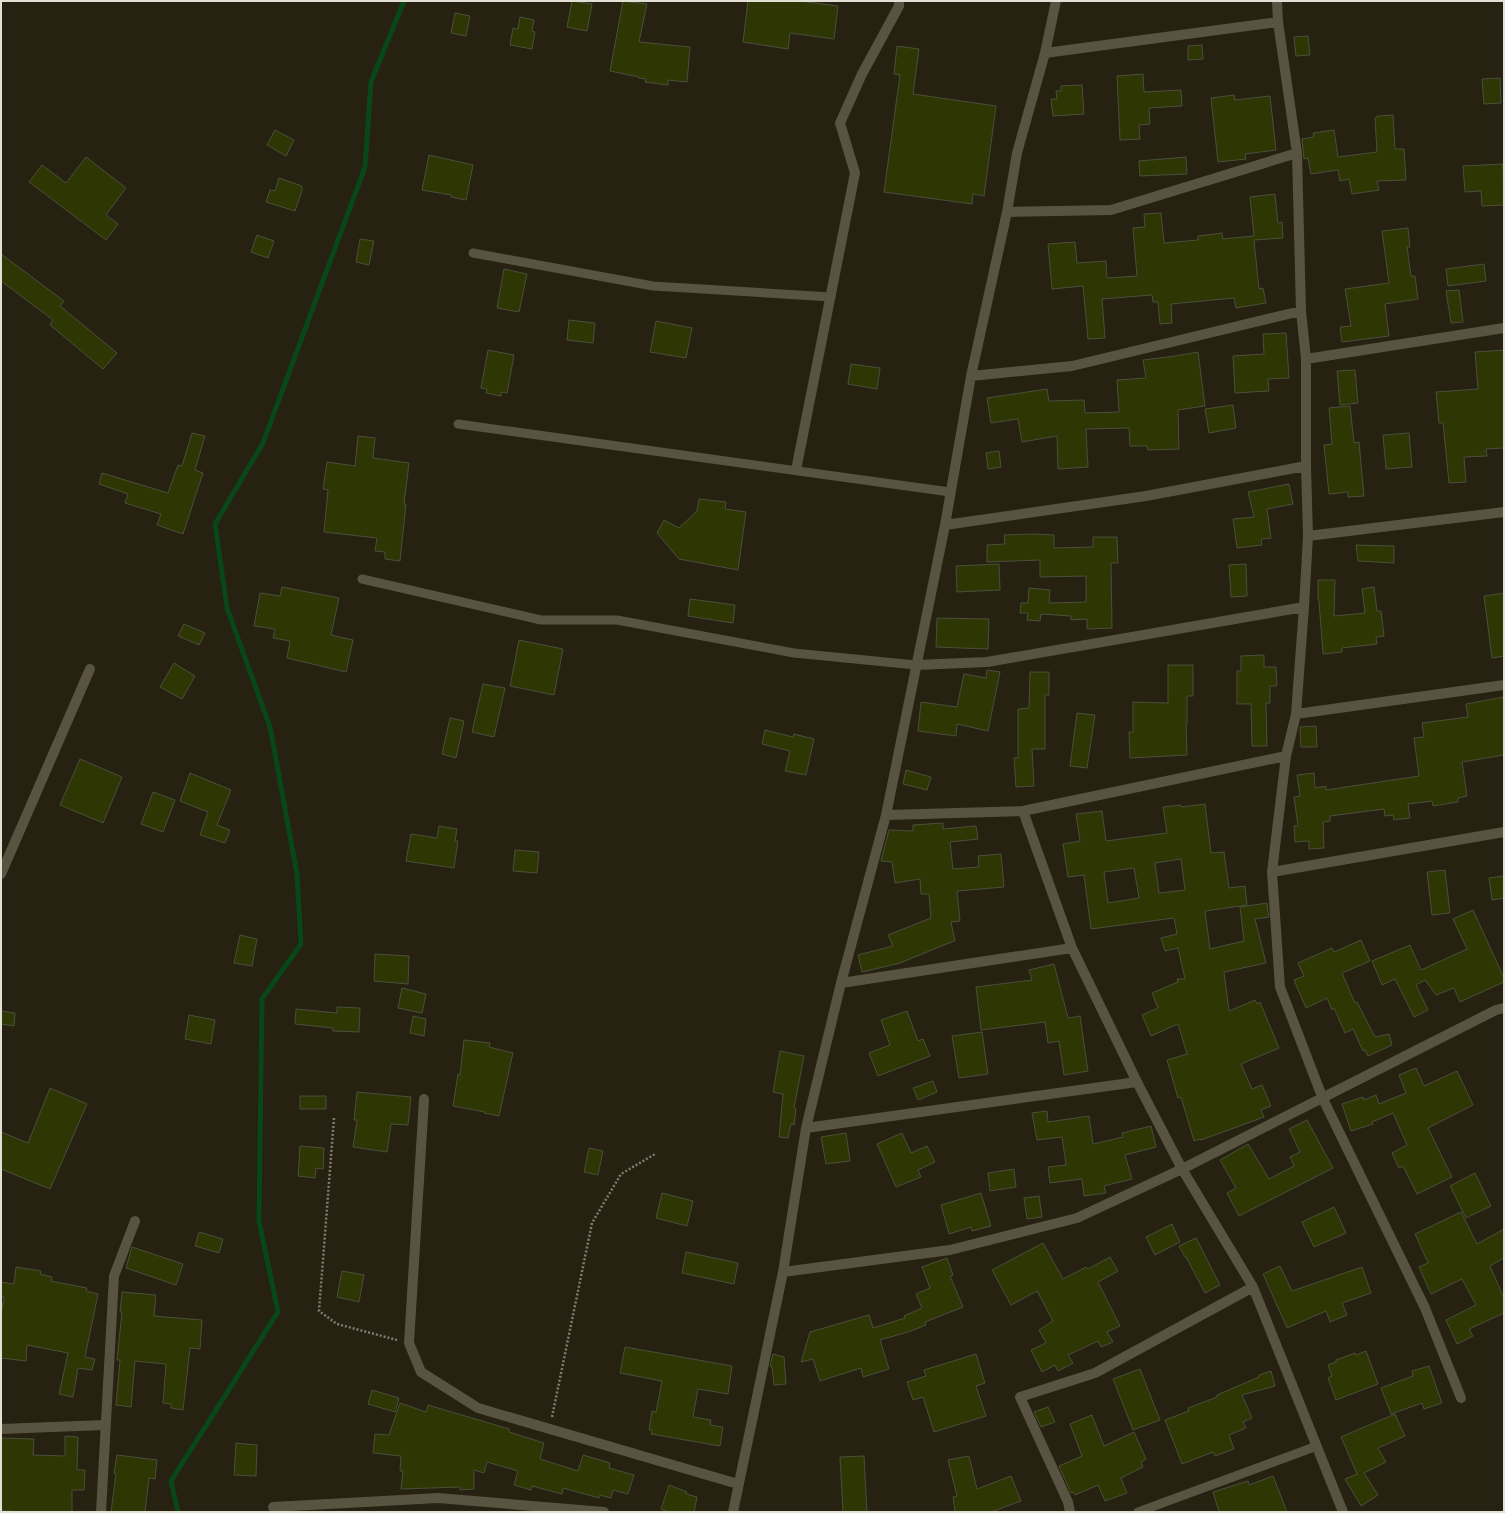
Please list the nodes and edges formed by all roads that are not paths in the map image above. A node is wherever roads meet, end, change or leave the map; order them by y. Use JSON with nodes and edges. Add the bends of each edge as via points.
{"nodes":[{"id":1,"x":899,"y":1,"type":"edge"},
{"id":2,"x":1056,"y":1,"type":"edge"},
{"id":3,"x":1277,"y":1,"type":"edge"},
{"id":4,"x":1278,"y":22,"type":"junction"},
{"id":5,"x":1045,"y":53,"type":"junction"},
{"id":6,"x":1297,"y":154,"type":"junction"},
{"id":7,"x":1007,"y":212,"type":"junction"},
{"id":8,"x":473,"y":253,"type":"dead end"},
{"id":9,"x":831,"y":297,"type":"junction"},
{"id":10,"x":1301,"y":311,"type":"junction"},
{"id":11,"x":1504,"y":328,"type":"edge"},
{"id":12,"x":1306,"y":359,"type":"junction"},
{"id":13,"x":971,"y":376,"type":"junction"},
{"id":14,"x":458,"y":424,"type":"dead end"},
{"id":15,"x":1306,"y":466,"type":"junction"},
{"id":16,"x":796,"y":470,"type":"junction"},
{"id":17,"x":950,"y":492,"type":"junction"},
{"id":18,"x":1504,"y":512,"type":"edge"},
{"id":19,"x":945,"y":526,"type":"junction"},
{"id":20,"x":1308,"y":536,"type":"junction"},
{"id":21,"x":362,"y":580,"type":"dead end"},
{"id":22,"x":1304,"y":607,"type":"junction"},
{"id":23,"x":916,"y":666,"type":"junction"},
{"id":24,"x":90,"y":669,"type":"dead end"},
{"id":25,"x":1504,"y":685,"type":"edge"},
{"id":26,"x":1296,"y":714,"type":"junction"},
{"id":27,"x":1286,"y":756,"type":"junction"},
{"id":28,"x":1023,"y":811,"type":"junction"},
{"id":29,"x":886,"y":815,"type":"junction"},
{"id":30,"x":1504,"y":832,"type":"edge"},
{"id":31,"x":1272,"y":872,"type":"junction"},
{"id":32,"x":1,"y":874,"type":"edge"},
{"id":33,"x":1072,"y":948,"type":"junction"},
{"id":34,"x":841,"y":983,"type":"junction"},
{"id":35,"x":1504,"y":1008,"type":"edge"},
{"id":36,"x":1137,"y":1082,"type":"junction"},
{"id":37,"x":424,"y":1099,"type":"dead end"},
{"id":38,"x":1323,"y":1099,"type":"junction"},
{"id":39,"x":806,"y":1128,"type":"junction"},
{"id":40,"x":1182,"y":1169,"type":"junction"},
{"id":41,"x":135,"y":1221,"type":"dead end"},
{"id":42,"x":783,"y":1272,"type":"junction"},
{"id":43,"x":1253,"y":1287,"type":"junction"},
{"id":44,"x":1461,"y":1398,"type":"dead end"},
{"id":45,"x":104,"y":1425,"type":"junction"},
{"id":46,"x":1,"y":1428,"type":"edge"},
{"id":47,"x":1317,"y":1446,"type":"junction"},
{"id":48,"x":738,"y":1484,"type":"junction"},
{"id":49,"x":272,"y":1507,"type":"dead end"},
{"id":50,"x":100,"y":1512,"type":"edge"},
{"id":51,"x":604,"y":1512,"type":"edge"},
{"id":52,"x":733,"y":1512,"type":"edge"},
{"id":53,"x":1070,"y":1512,"type":"edge"},
{"id":54,"x":1138,"y":1512,"type":"edge"},
{"id":55,"x":1343,"y":1512,"type":"edge"}],
"edges":[{"from":1,"to":9,"type":"street","via":[[899,6],[862,74],[840,123],[855,173]]},
{"from":2,"to":5,"type":"street"},
{"from":3,"to":4,"type":"street"},
{"from":4,"to":5,"type":"street"},
{"from":4,"to":6,"type":"street"},
{"from":5,"to":7,"type":"street","via":[[1017,154]]},
{"from":6,"to":7,"type":"street","via":[[1111,210]]},
{"from":6,"to":10,"type":"street"},
{"from":7,"to":13,"type":"street"},
{"from":8,"to":9,"type":"lane","via":[[653,286]]},
{"from":9,"to":16,"type":"street"},
{"from":10,"to":12,"type":"street"},
{"from":10,"to":13,"type":"street","via":[[1072,366]]},
{"from":11,"to":12,"type":"street"},
{"from":12,"to":15,"type":"street"},
{"from":13,"to":17,"type":"street"},
{"from":14,"to":16,"type":"lane"},
{"from":15,"to":19,"type":"street","via":[[1146,496]]},
{"from":15,"to":20,"type":"street"},
{"from":16,"to":17,"type":"lane"},
{"from":17,"to":19,"type":"street"},
{"from":18,"to":20,"type":"street"},
{"from":19,"to":23,"type":"street"},
{"from":20,"to":22,"type":"street"},
{"from":21,"to":23,"type":"lane","via":[[541,620],[617,620],[794,653]]},
{"from":22,"to":23,"type":"street","via":[[987,662]]},
{"from":22,"to":26,"type":"street"},
{"from":23,"to":29,"type":"street"},
{"from":24,"to":32,"type":"street"},
{"from":25,"to":26,"type":"street"},
{"from":26,"to":27,"type":"street"},
{"from":27,"to":28,"type":"street"},
{"from":27,"to":31,"type":"street"},
{"from":28,"to":29,"type":"street"},
{"from":28,"to":33,"type":"street"},
{"from":29,"to":34,"type":"street"},
{"from":30,"to":31,"type":"street"},
{"from":31,"to":38,"type":"street","via":[[1280,987]]},
{"from":33,"to":34,"type":"street"},
{"from":33,"to":36,"type":"street"},
{"from":34,"to":39,"type":"street"},
{"from":35,"to":38,"type":"street"},
{"from":36,"to":39,"type":"street"},
{"from":36,"to":40,"type":"street"},
{"from":37,"to":48,"type":"street","via":[[409,1343],[421,1372],[478,1408]]},
{"from":38,"to":40,"type":"street"},
{"from":38,"to":44,"type":"street","via":[[1426,1308]]},
{"from":39,"to":42,"type":"street"},
{"from":40,"to":42,"type":"street","via":[[1077,1218],[950,1250]]},
{"from":40,"to":43,"type":"street"},
{"from":41,"to":45,"type":"street","via":[[114,1276]]},
{"from":42,"to":48,"type":"street"},
{"from":43,"to":47,"type":"street"},
{"from":43,"to":53,"type":"street","via":[[1095,1372],[1020,1397],[1068,1502]]},
{"from":45,"to":46,"type":"street"},
{"from":45,"to":50,"type":"street"},
{"from":47,"to":54,"type":"lane"},
{"from":47,"to":55,"type":"street"},
{"from":48,"to":52,"type":"street"},
{"from":49,"to":51,"type":"street","via":[[438,1498]]}]}
